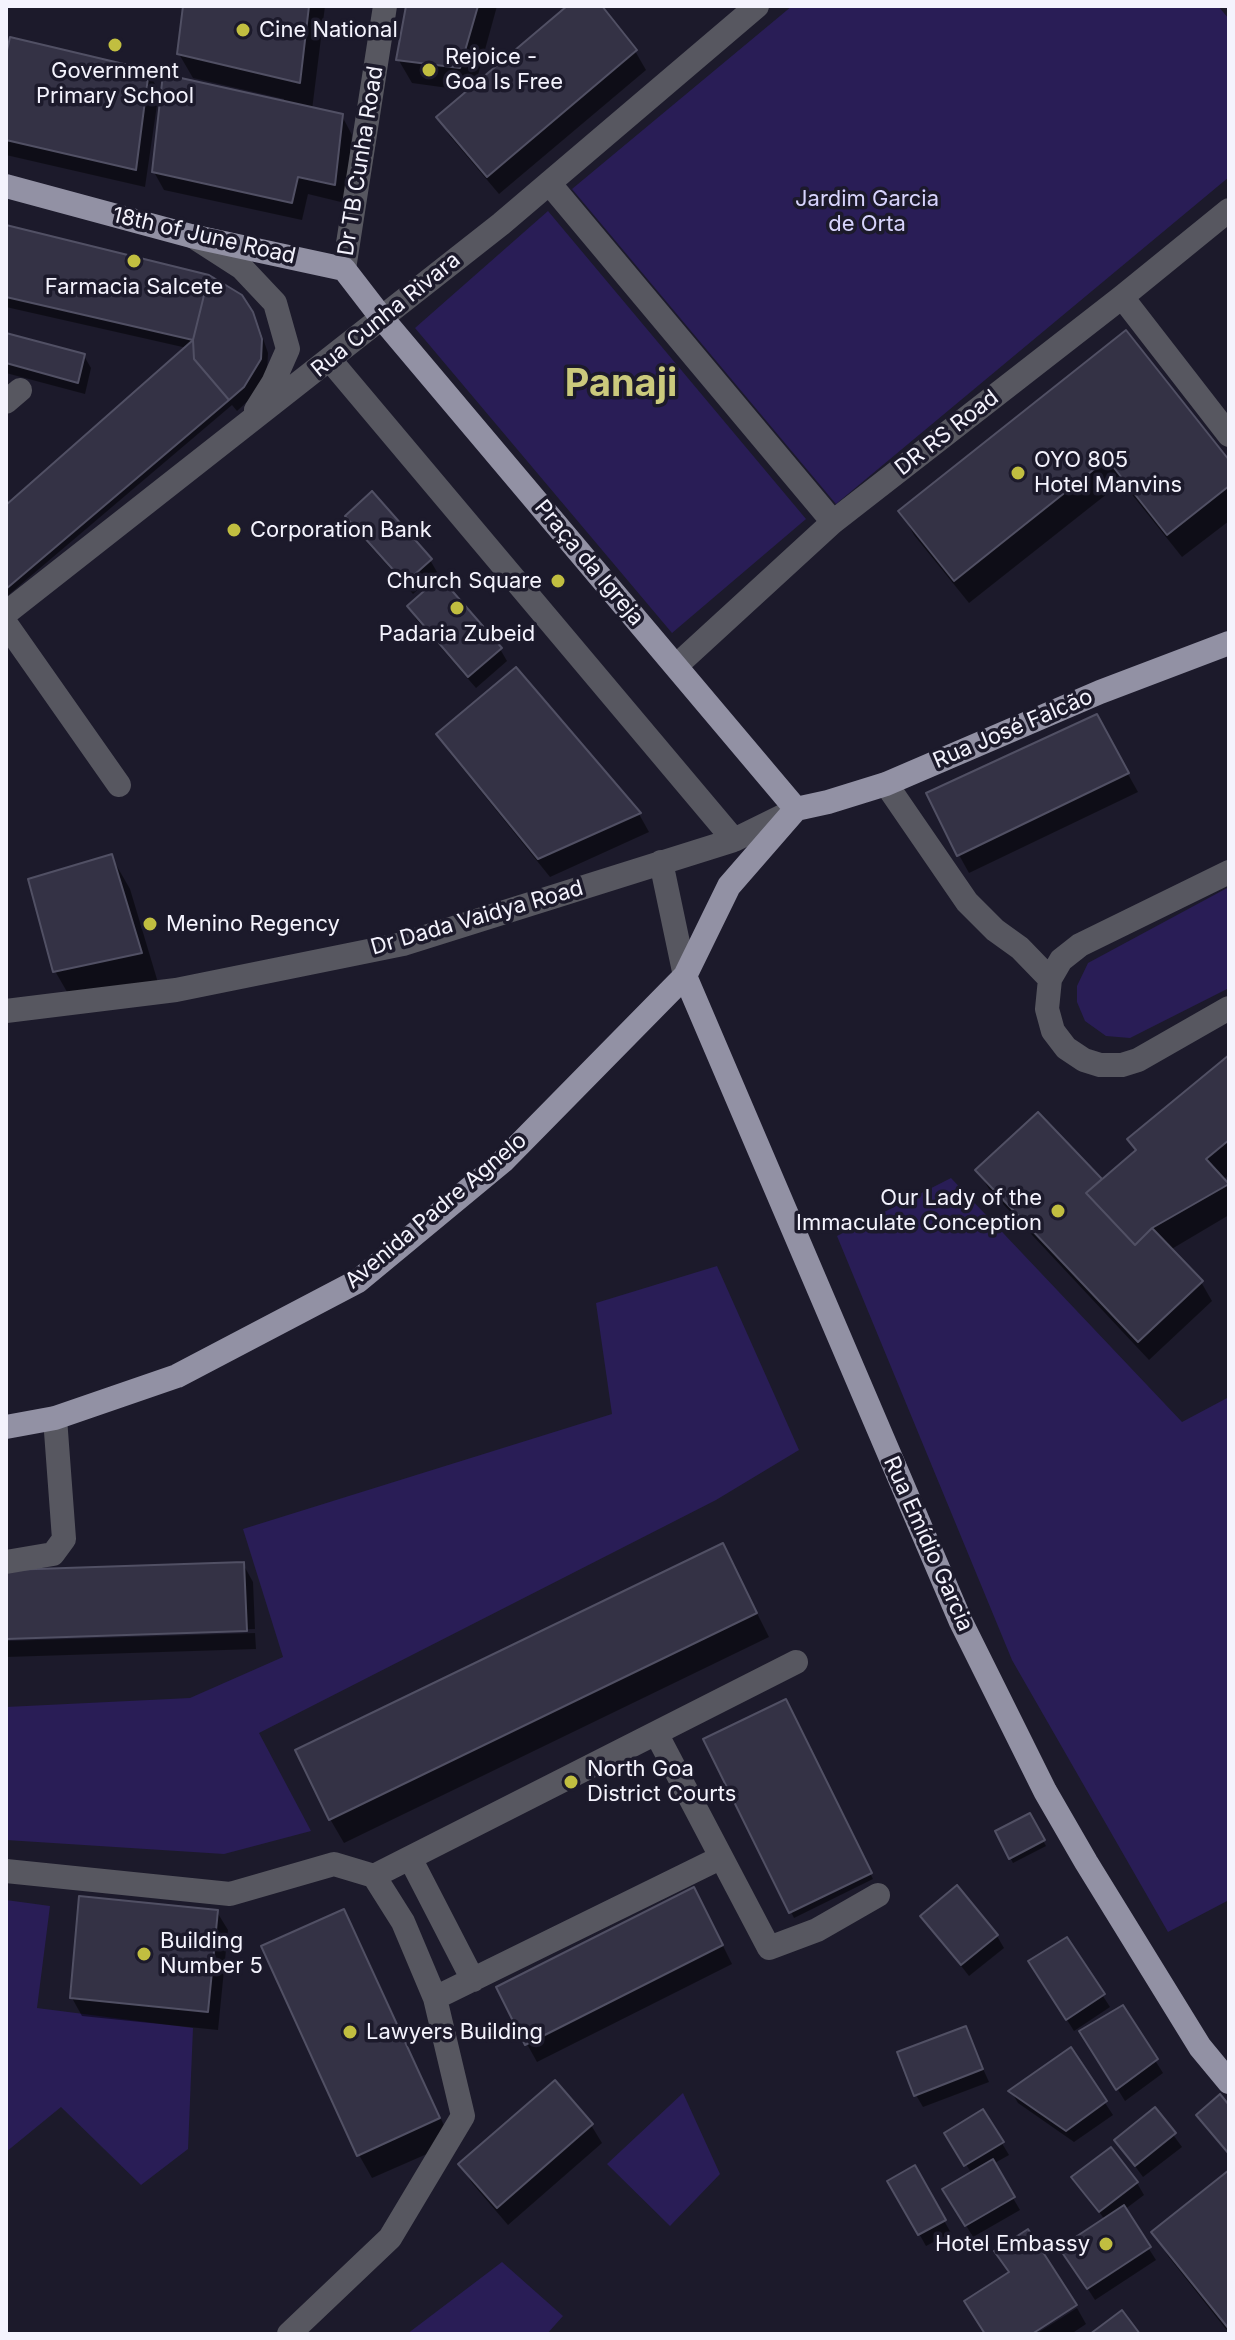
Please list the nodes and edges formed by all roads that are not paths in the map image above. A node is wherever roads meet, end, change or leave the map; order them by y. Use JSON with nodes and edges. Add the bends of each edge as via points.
{"nodes":[{"id":1,"x":385,"y":6,"type":"edge"},
{"id":2,"x":757,"y":6,"type":"edge"},
{"id":3,"x":549,"y":183,"type":"junction"},
{"id":4,"x":6,"y":186,"type":"edge"},
{"id":5,"x":1229,"y":210,"type":"edge"},
{"id":6,"x":191,"y":236,"type":"junction"},
{"id":7,"x":344,"y":269,"type":"junction"},
{"id":8,"x":1122,"y":297,"type":"junction"},
{"id":9,"x":381,"y":317,"type":"junction"},
{"id":10,"x":330,"y":360,"type":"junction"},
{"id":11,"x":246,"y":425,"type":"junction"},
{"id":12,"x":1229,"y":435,"type":"edge"},
{"id":13,"x":833,"y":522,"type":"junction"},
{"id":14,"x":6,"y":613,"type":"edge"},
{"id":15,"x":6,"y":624,"type":"edge"},
{"id":16,"x":1229,"y":643,"type":"edge"},
{"id":17,"x":676,"y":666,"type":"junction"},
{"id":18,"x":886,"y":784,"type":"junction"},
{"id":19,"x":119,"y":785,"type":"dead end"},
{"id":20,"x":796,"y":809,"type":"junction"},
{"id":21,"x":734,"y":840,"type":"junction"},
{"id":22,"x":661,"y":862,"type":"junction"},
{"id":23,"x":1229,"y":872,"type":"edge"},
{"id":24,"x":685,"y":976,"type":"junction"},
{"id":25,"x":1050,"y":979,"type":"junction"},
{"id":26,"x":1229,"y":1008,"type":"edge"},
{"id":27,"x":6,"y":1011,"type":"edge"},
{"id":28,"x":55,"y":1418,"type":"junction"},
{"id":29,"x":6,"y":1427,"type":"edge"},
{"id":30,"x":6,"y":1562,"type":"edge"},
{"id":31,"x":796,"y":1662,"type":"dead end"},
{"id":32,"x":656,"y":1733,"type":"junction"},
{"id":33,"x":410,"y":1858,"type":"junction"},
{"id":34,"x":720,"y":1858,"type":"junction"},
{"id":35,"x":6,"y":1871,"type":"edge"},
{"id":36,"x":374,"y":1876,"type":"junction"},
{"id":37,"x":878,"y":1895,"type":"dead end"},
{"id":38,"x":473,"y":1980,"type":"junction"},
{"id":39,"x":435,"y":1998,"type":"junction"},
{"id":40,"x":1229,"y":2082,"type":"edge"},
{"id":41,"x":289,"y":2334,"type":"edge"}],
"edges":[{"from":1,"to":7,"type":"street","name":"Dr TB Cunha Road"},
{"from":2,"to":3,"type":"street","name":"Rua Cunha Rivara"},
{"from":3,"to":9,"type":"street","name":"Rua Cunha Rivara"},
{"from":3,"to":13,"type":"street"},
{"from":4,"to":6,"type":"main road","name":"18th of June Road"},
{"from":5,"to":8,"type":"street","name":"DR RS Road"},
{"from":6,"to":7,"type":"main road","name":"18th of June Road"},
{"from":6,"to":11,"type":"street","via":[[242,268],[275,303],[288,349]]},
{"from":7,"to":9,"type":"main road"},
{"from":8,"to":12,"type":"street"},
{"from":8,"to":13,"type":"street","name":"DR RS Road"},
{"from":9,"to":10,"type":"street","name":"Rua Cunha Rivara"},
{"from":9,"to":17,"type":"main road","name":"Praça da Igreja"},
{"from":10,"to":11,"type":"street","name":"Rua Cunha Rivara"},
{"from":10,"to":21,"type":"street"},
{"from":11,"to":14,"type":"street","name":"Rua Cunha Rivara"},
{"from":13,"to":17,"type":"street","name":"DR RS Road"},
{"from":15,"to":19,"type":"street"},
{"from":16,"to":18,"type":"main road","name":"Rua José Falcão"},
{"from":17,"to":20,"type":"main road","name":"Praça da Igreja"},
{"from":18,"to":20,"type":"main road","name":"Rua José Falcão"},
{"from":18,"to":25,"type":"street","via":[[967,902]]},
{"from":20,"to":21,"type":"street","name":"Dr Dada Vaidya Road"},
{"from":20,"to":24,"type":"main road","via":[[729,886]]},
{"from":21,"to":22,"type":"street","name":"Dr Dada Vaidya Road"},
{"from":22,"to":24,"type":"street","name":"Rua Emídio Garcia"},
{"from":22,"to":27,"type":"street","name":"Dr Dada Vaidya Road","via":[[403,944],[176,990]]},
{"from":23,"to":25,"type":"street","via":[[1080,945],[1061,960]]},
{"from":24,"to":28,"type":"main road","name":"Avenida Padre Agnelo","via":[[503,1161],[358,1281],[177,1376]]},
{"from":24,"to":40,"type":"main road","name":"Rua Emídio Garcia","via":[[961,1622],[1079,1850],[1200,2047]]},
{"from":25,"to":26,"type":"street","via":[[1047,1009],[1053,1031],[1066,1048],[1100,1065],[1138,1060]]},
{"from":28,"to":29,"type":"main road","name":"Avenida Padre Agnelo"},
{"from":28,"to":30,"type":"street","via":[[64,1539],[53,1554]]},
{"from":31,"to":32,"type":"street"},
{"from":32,"to":33,"type":"street"},
{"from":32,"to":34,"type":"street"},
{"from":33,"to":36,"type":"street"},
{"from":33,"to":38,"type":"street"},
{"from":34,"to":37,"type":"street","via":[[769,1948],[817,1930]]},
{"from":34,"to":38,"type":"street"},
{"from":35,"to":36,"type":"street","via":[[230,1894],[334,1864]]},
{"from":36,"to":39,"type":"street","via":[[403,1922]]},
{"from":38,"to":39,"type":"street"},
{"from":39,"to":41,"type":"street","via":[[463,2116],[390,2238]]}]}
